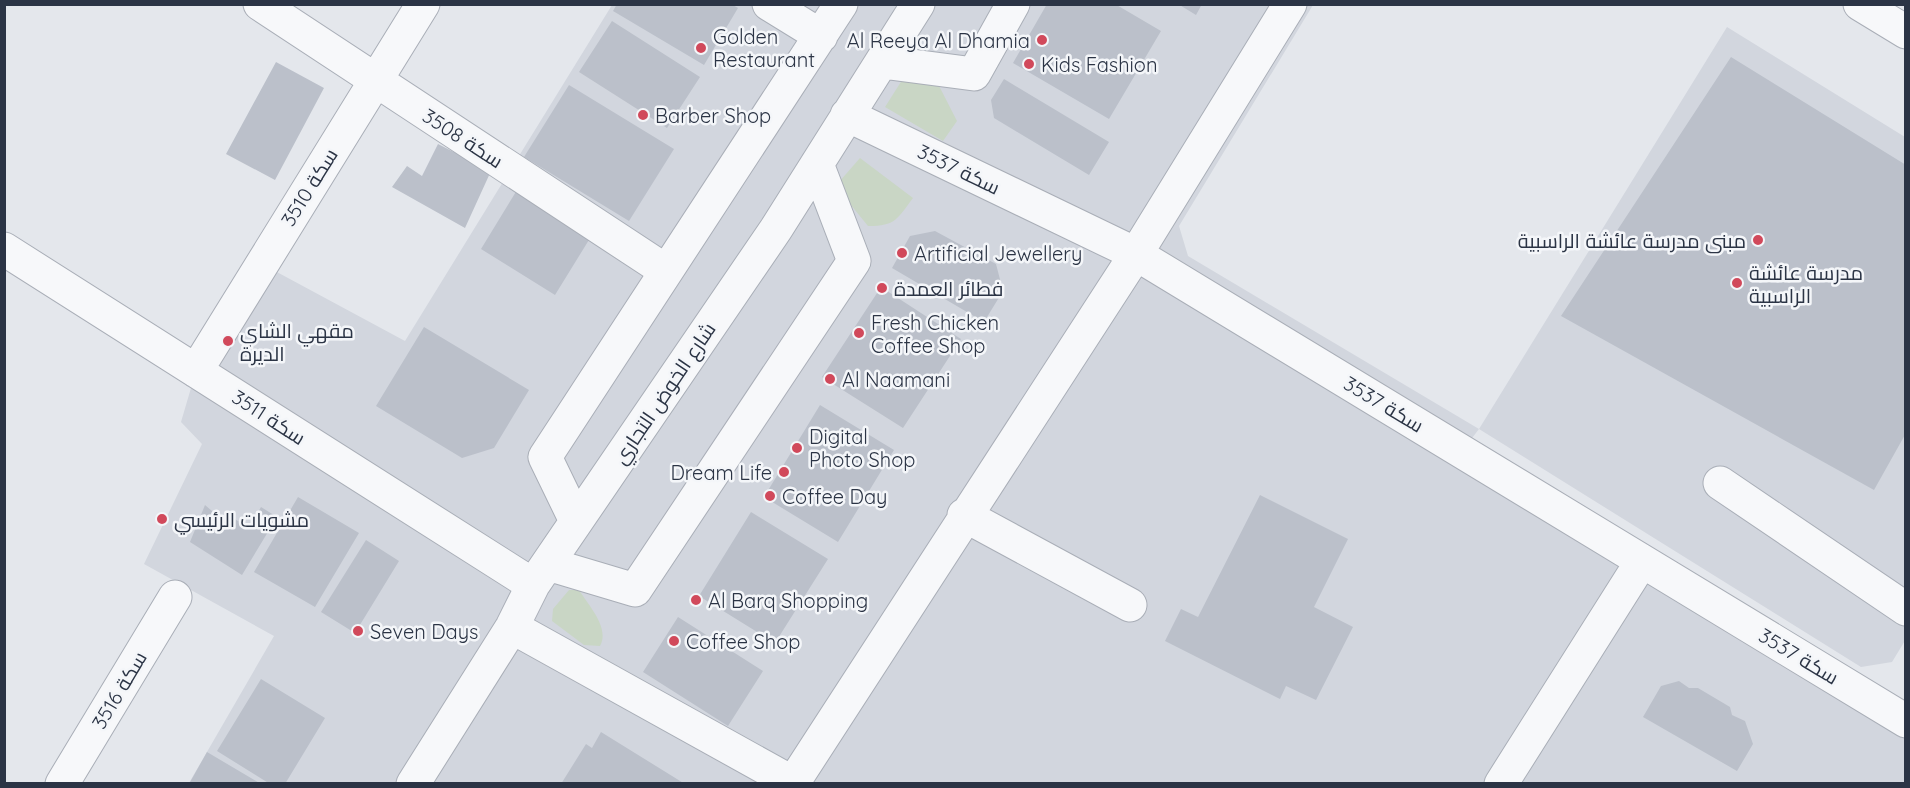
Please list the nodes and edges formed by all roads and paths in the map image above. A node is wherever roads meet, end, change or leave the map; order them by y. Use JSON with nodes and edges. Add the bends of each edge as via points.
{"nodes":[{"id":1,"x":260,"y":4,"type":"edge"},
{"id":2,"x":423,"y":4,"type":"edge"},
{"id":3,"x":769,"y":4,"type":"edge"},
{"id":4,"x":841,"y":4,"type":"edge"},
{"id":5,"x":918,"y":4,"type":"edge"},
{"id":6,"x":1013,"y":4,"type":"edge"},
{"id":7,"x":1290,"y":4,"type":"edge"},
{"id":8,"x":1860,"y":4,"type":"edge"},
{"id":9,"x":1905,"y":32,"type":"edge"},
{"id":10,"x":821,"y":36,"type":"junction"},
{"id":11,"x":882,"y":62,"type":"junction"},
{"id":12,"x":375,"y":80,"type":"junction"},
{"id":13,"x":847,"y":116,"type":"junction"},
{"id":14,"x":817,"y":164,"type":"junction"},
{"id":15,"x":4,"y":249,"type":"edge"},
{"id":16,"x":1136,"y":254,"type":"junction"},
{"id":17,"x":666,"y":272,"type":"junction"},
{"id":18,"x":196,"y":371,"type":"junction"},
{"id":19,"x":1720,"y":483,"type":"dead end"},
{"id":20,"x":964,"y":515,"type":"junction"},
{"id":21,"x":576,"y":521,"type":"junction"},
{"id":22,"x":1642,"y":561,"type":"junction"},
{"id":23,"x":540,"y":574,"type":"junction"},
{"id":24,"x":175,"y":597,"type":"dead end"},
{"id":25,"x":1130,"y":605,"type":"dead end"},
{"id":26,"x":1905,"y":609,"type":"edge"},
{"id":27,"x":512,"y":627,"type":"junction"},
{"id":28,"x":1905,"y":721,"type":"edge"},
{"id":29,"x":421,"y":780,"type":"edge"},
{"id":30,"x":62,"y":783,"type":"edge"},
{"id":31,"x":793,"y":783,"type":"edge"},
{"id":32,"x":1500,"y":783,"type":"edge"}],
"edges":[{"from":1,"to":12,"type":"street","name":"سكة 3508"},
{"from":2,"to":12,"type":"street","name":"سكة 3510"},
{"from":3,"to":10,"type":"street"},
{"from":4,"to":10,"type":"street"},
{"from":5,"to":11,"type":"street","name":"شارع الخوض التجاري"},
{"from":6,"to":11,"type":"street","via":[[974,74]]},
{"from":7,"to":16,"type":"street"},
{"from":8,"to":9,"type":"street"},
{"from":10,"to":17,"type":"street"},
{"from":11,"to":13,"type":"street","name":"شارع الخوض التجاري"},
{"from":12,"to":17,"type":"street","name":"سكة 3508"},
{"from":12,"to":18,"type":"street","name":"سكة 3510"},
{"from":13,"to":14,"type":"street","name":"شارع الخوض التجاري"},
{"from":13,"to":16,"type":"street","name":"سكة 3537"},
{"from":14,"to":21,"type":"street","name":"شارع الخوض التجاري"},
{"from":14,"to":23,"type":"street","name":"سكة 3511","via":[[854,261],[635,590]]},
{"from":15,"to":18,"type":"street","name":"سكة 3511"},
{"from":16,"to":20,"type":"street"},
{"from":16,"to":22,"type":"street","name":"سكة 3537"},
{"from":17,"to":21,"type":"street","via":[[545,457]]},
{"from":18,"to":23,"type":"street","name":"سكة 3511"},
{"from":19,"to":26,"type":"street"},
{"from":20,"to":25,"type":"street"},
{"from":20,"to":31,"type":"street"},
{"from":21,"to":23,"type":"street","name":"شارع الخوض التجاري"},
{"from":22,"to":28,"type":"street","name":"سكة 3537"},
{"from":22,"to":32,"type":"street"},
{"from":23,"to":27,"type":"street","name":"شارع الخوض التجاري"},
{"from":24,"to":30,"type":"street","name":"سكة 3516"},
{"from":27,"to":29,"type":"street","name":"شارع الخوض التجاري"},
{"from":27,"to":31,"type":"street"}]}
